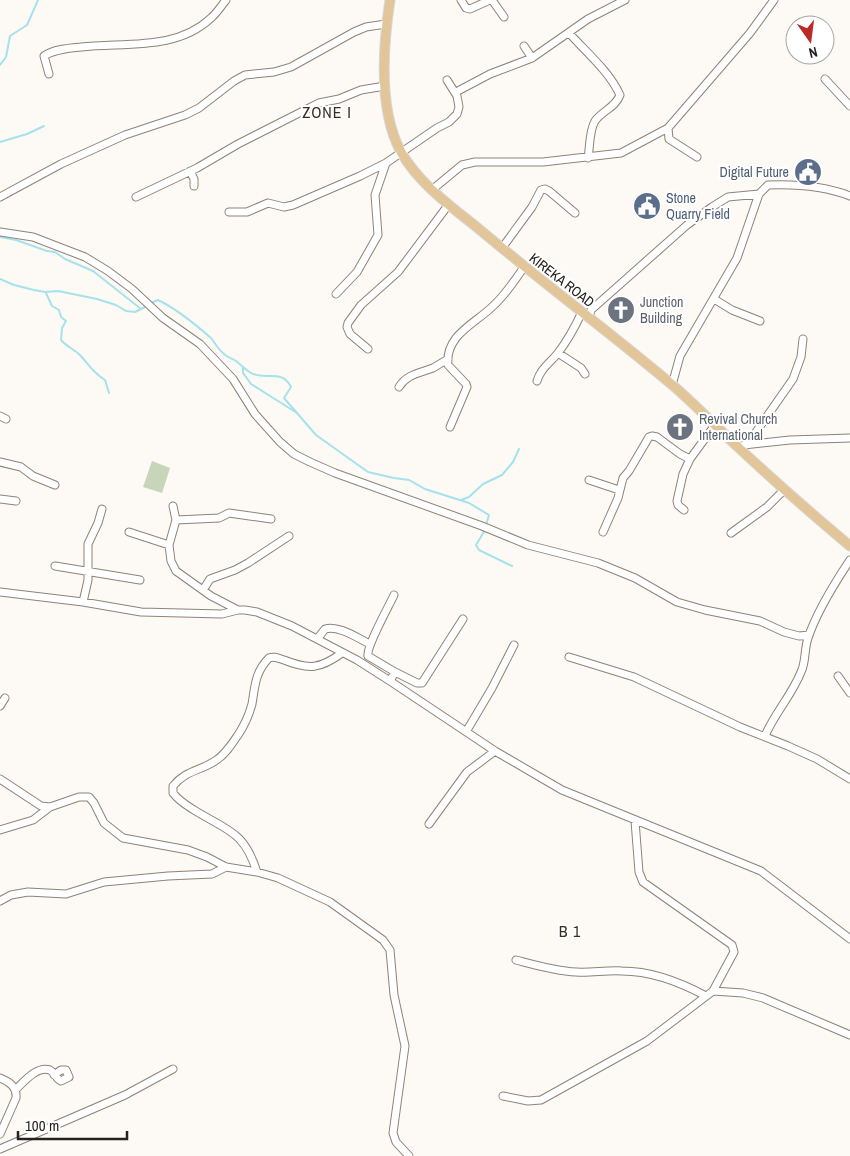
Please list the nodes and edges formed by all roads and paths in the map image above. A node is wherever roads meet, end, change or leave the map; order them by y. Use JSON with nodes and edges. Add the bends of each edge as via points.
{"nodes":[{"id":1,"x":226,"y":0,"type":"edge"},
{"id":2,"x":390,"y":0,"type":"edge"},
{"id":3,"x":461,"y":0,"type":"edge"},
{"id":4,"x":491,"y":0,"type":"edge"},
{"id":5,"x":625,"y":0,"type":"edge"},
{"id":6,"x":774,"y":0,"type":"edge"},
{"id":7,"x":504,"y":17,"type":"dead end"},
{"id":8,"x":386,"y":24,"type":"junction"},
{"id":9,"x":569,"y":33,"type":"junction"},
{"id":10,"x":524,"y":46,"type":"dead end"},
{"id":11,"x":532,"y":58,"type":"junction"},
{"id":12,"x":49,"y":74,"type":"dead end"},
{"id":13,"x":825,"y":79,"type":"dead end"},
{"id":14,"x":446,"y":80,"type":"dead end"},
{"id":15,"x":385,"y":86,"type":"junction"},
{"id":16,"x":456,"y":92,"type":"junction"},
{"id":17,"x":850,"y":106,"type":"edge"},
{"id":18,"x":668,"y":128,"type":"junction"},
{"id":19,"x":401,"y":152,"type":"junction"},
{"id":20,"x":696,"y":157,"type":"dead end"},
{"id":21,"x":588,"y":158,"type":"junction"},
{"id":22,"x":386,"y":163,"type":"junction"},
{"id":23,"x":190,"y":171,"type":"junction"},
{"id":24,"x":194,"y":186,"type":"dead end"},
{"id":25,"x":433,"y":189,"type":"junction"},
{"id":26,"x":759,"y":194,"type":"junction"},
{"id":27,"x":849,"y":195,"type":"edge"},
{"id":28,"x":0,"y":197,"type":"edge"},
{"id":29,"x":136,"y":197,"type":"dead end"},
{"id":30,"x":449,"y":204,"type":"junction"},
{"id":31,"x":229,"y":212,"type":"dead end"},
{"id":32,"x":575,"y":212,"type":"dead end"},
{"id":33,"x":0,"y":232,"type":"edge"},
{"id":34,"x":502,"y":248,"type":"junction"},
{"id":35,"x":524,"y":268,"type":"junction"},
{"id":36,"x":336,"y":294,"type":"dead end"},
{"id":37,"x":714,"y":299,"type":"junction"},
{"id":38,"x":586,"y":315,"type":"junction"},
{"id":39,"x":760,"y":322,"type":"dead end"},
{"id":40,"x":803,"y":339,"type":"dead end"},
{"id":41,"x":368,"y":349,"type":"dead end"},
{"id":42,"x":558,"y":353,"type":"junction"},
{"id":43,"x":448,"y":359,"type":"junction"},
{"id":44,"x":585,"y":374,"type":"dead end"},
{"id":45,"x":537,"y":381,"type":"dead end"},
{"id":46,"x":672,"y":385,"type":"junction"},
{"id":47,"x":399,"y":387,"type":"dead end"},
{"id":48,"x":715,"y":426,"type":"junction"},
{"id":49,"x":450,"y":427,"type":"dead end"},
{"id":50,"x":850,"y":438,"type":"edge"},
{"id":51,"x":741,"y":446,"type":"junction"},
{"id":52,"x":690,"y":460,"type":"junction"},
{"id":53,"x":0,"y":462,"type":"edge"},
{"id":54,"x":589,"y":480,"type":"dead end"},
{"id":55,"x":55,"y":485,"type":"dead end"},
{"id":56,"x":619,"y":490,"type":"junction"},
{"id":57,"x":784,"y":490,"type":"junction"},
{"id":58,"x":0,"y":499,"type":"edge"},
{"id":59,"x":16,"y":502,"type":"dead end"},
{"id":60,"x":173,"y":506,"type":"dead end"},
{"id":61,"x":102,"y":509,"type":"dead end"},
{"id":62,"x":684,"y":510,"type":"dead end"},
{"id":63,"x":271,"y":519,"type":"dead end"},
{"id":64,"x":176,"y":520,"type":"junction"},
{"id":65,"x":129,"y":532,"type":"dead end"},
{"id":66,"x":603,"y":532,"type":"dead end"},
{"id":67,"x":731,"y":533,"type":"dead end"},
{"id":68,"x":288,"y":536,"type":"dead end"},
{"id":69,"x":169,"y":545,"type":"junction"},
{"id":70,"x":850,"y":546,"type":"edge"},
{"id":71,"x":850,"y":560,"type":"edge"},
{"id":72,"x":55,"y":566,"type":"dead end"},
{"id":73,"x":89,"y":572,"type":"junction"},
{"id":74,"x":140,"y":580,"type":"dead end"},
{"id":75,"x":202,"y":590,"type":"junction"},
{"id":76,"x":0,"y":592,"type":"edge"},
{"id":77,"x":394,"y":595,"type":"dead end"},
{"id":78,"x":83,"y":602,"type":"junction"},
{"id":79,"x":238,"y":610,"type":"junction"},
{"id":80,"x":463,"y":619,"type":"dead end"},
{"id":81,"x":809,"y":635,"type":"junction"},
{"id":82,"x":318,"y":638,"type":"junction"},
{"id":83,"x":370,"y":644,"type":"junction"},
{"id":84,"x":514,"y":645,"type":"dead end"},
{"id":85,"x":342,"y":653,"type":"junction"},
{"id":86,"x":569,"y":657,"type":"dead end"},
{"id":87,"x":395,"y":672,"type":"junction"},
{"id":88,"x":838,"y":676,"type":"dead end"},
{"id":89,"x":390,"y":681,"type":"junction"},
{"id":90,"x":850,"y":693,"type":"edge"},
{"id":91,"x":5,"y":698,"type":"dead end"},
{"id":92,"x":0,"y":706,"type":"edge"},
{"id":93,"x":466,"y":732,"type":"junction"},
{"id":94,"x":765,"y":736,"type":"junction"},
{"id":95,"x":494,"y":751,"type":"junction"},
{"id":96,"x":0,"y":779,"type":"edge"},
{"id":97,"x":850,"y":779,"type":"edge"},
{"id":98,"x":50,"y":807,"type":"junction"},
{"id":99,"x":635,"y":821,"type":"junction"},
{"id":100,"x":429,"y":824,"type":"dead end"},
{"id":101,"x":0,"y":830,"type":"edge"},
{"id":102,"x":226,"y":867,"type":"junction"},
{"id":103,"x":257,"y":872,"type":"junction"},
{"id":104,"x":0,"y":901,"type":"edge"},
{"id":105,"x":850,"y":939,"type":"edge"},
{"id":106,"x":516,"y":960,"type":"dead end"},
{"id":107,"x":714,"y":991,"type":"junction"},
{"id":108,"x":706,"y":996,"type":"junction"},
{"id":109,"x":850,"y":1035,"type":"edge"},
{"id":110,"x":173,"y":1069,"type":"dead end"},
{"id":111,"x":54,"y":1074,"type":"dead end"},
{"id":112,"x":0,"y":1078,"type":"edge"},
{"id":113,"x":15,"y":1090,"type":"junction"},
{"id":114,"x":503,"y":1096,"type":"dead end"},
{"id":115,"x":0,"y":1134,"type":"edge"},
{"id":116,"x":0,"y":1150,"type":"edge"},
{"id":117,"x":409,"y":1156,"type":"edge"}],
"edges":[{"from":1,"to":12,"type":"street","via":[[210,20],[184,36],[165,42],[96,45],[48,53],[44,60]]},
{"from":2,"to":8,"type":"main road","name":"KIREKA ROAD"},
{"from":3,"to":4,"type":"street","via":[[470,9]]},
{"from":4,"to":7,"type":"street"},
{"from":5,"to":9,"type":"street"},
{"from":6,"to":18,"type":"street","via":[[750,33]]},
{"from":8,"to":15,"type":"main road","name":"KIREKA ROAD"},
{"from":8,"to":28,"type":"street","via":[[354,32],[291,67],[245,75],[199,108],[125,135]]},
{"from":9,"to":11,"type":"street"},
{"from":9,"to":21,"type":"street","via":[[604,71],[620,95],[618,101],[595,121]]},
{"from":10,"to":11,"type":"street"},
{"from":11,"to":16,"type":"street","via":[[490,74]]},
{"from":13,"to":17,"type":"street"},
{"from":14,"to":16,"type":"street"},
{"from":15,"to":19,"type":"main road","name":"KIREKA ROAD","via":[[388,111]]},
{"from":15,"to":23,"type":"street","via":[[361,90],[314,106]]},
{"from":16,"to":19,"type":"street","via":[[459,106],[455,118]]},
{"from":18,"to":20,"type":"street","via":[[670,139]]},
{"from":18,"to":21,"type":"street","via":[[621,153]]},
{"from":19,"to":22,"type":"street"},
{"from":19,"to":25,"type":"main road","name":"KIREKA ROAD"},
{"from":21,"to":25,"type":"street","via":[[475,162],[456,168]]},
{"from":22,"to":31,"type":"street","via":[[293,205],[268,203],[248,212]]},
{"from":22,"to":36,"type":"street","via":[[375,195],[378,235],[357,272]]},
{"from":23,"to":24,"type":"street"},
{"from":23,"to":29,"type":"street"},
{"from":25,"to":30,"type":"main road","name":"KIREKA ROAD"},
{"from":26,"to":27,"type":"street","via":[[768,185],[791,184]]},
{"from":26,"to":37,"type":"street","via":[[737,258]]},
{"from":26,"to":38,"type":"street","via":[[728,197],[712,207],[687,225]]},
{"from":30,"to":34,"type":"main road","name":"KIREKA ROAD"},
{"from":30,"to":41,"type":"street","via":[[398,272],[361,305],[348,323],[350,334]]},
{"from":32,"to":34,"type":"street","via":[[549,191],[541,190]]},
{"from":33,"to":81,"type":"street","via":[[33,237],[85,257],[108,272],[200,344],[233,379],[255,414],[280,442],[294,454],[334,474],[528,545],[605,566],[635,578],[677,602],[760,621],[799,636]]},
{"from":34,"to":35,"type":"main road","name":"KIREKA ROAD"},
{"from":35,"to":38,"type":"main road","name":"KIREKA ROAD"},
{"from":35,"to":43,"type":"street","via":[[494,305],[457,336]]},
{"from":37,"to":39,"type":"street"},
{"from":37,"to":46,"type":"street","via":[[680,356]]},
{"from":38,"to":42,"type":"street"},
{"from":38,"to":46,"type":"main road","name":"KIREKA ROAD"},
{"from":40,"to":51,"type":"street","via":[[793,379],[756,432]]},
{"from":42,"to":44,"type":"street","via":[[582,368]]},
{"from":42,"to":45,"type":"street","via":[[544,367]]},
{"from":43,"to":47,"type":"street","via":[[414,374],[402,381]]},
{"from":43,"to":49,"type":"street","via":[[448,365],[467,387]]},
{"from":46,"to":48,"type":"main road","name":"KIREKA ROAD"},
{"from":48,"to":51,"type":"main road","name":"KIREKA ROAD"},
{"from":48,"to":52,"type":"street"},
{"from":50,"to":51,"type":"street"},
{"from":51,"to":57,"type":"main road","name":"KIREKA ROAD"},
{"from":52,"to":56,"type":"street","via":[[652,436],[623,478]]},
{"from":52,"to":62,"type":"street","via":[[677,501]]},
{"from":53,"to":55,"type":"street","via":[[21,467]]},
{"from":54,"to":56,"type":"street"},
{"from":56,"to":66,"type":"street"},
{"from":57,"to":67,"type":"street"},
{"from":57,"to":70,"type":"main road","name":"KIREKA ROAD"},
{"from":58,"to":59,"type":"street"},
{"from":60,"to":64,"type":"street"},
{"from":61,"to":73,"type":"street","via":[[88,544]]},
{"from":63,"to":64,"type":"street","via":[[229,513],[219,518]]},
{"from":64,"to":69,"type":"street"},
{"from":65,"to":69,"type":"street"},
{"from":68,"to":75,"type":"street","via":[[248,563],[210,579]]},
{"from":69,"to":75,"type":"street","via":[[176,571]]},
{"from":71,"to":81,"type":"street"},
{"from":72,"to":73,"type":"street"},
{"from":73,"to":74,"type":"street"},
{"from":73,"to":78,"type":"street"},
{"from":75,"to":79,"type":"street"},
{"from":76,"to":78,"type":"street"},
{"from":77,"to":83,"type":"street"},
{"from":78,"to":79,"type":"street","via":[[141,612],[222,614]]},
{"from":79,"to":82,"type":"street","via":[[257,612]]},
{"from":80,"to":87,"type":"street","via":[[422,682],[417,683]]},
{"from":81,"to":94,"type":"street","via":[[804,662],[791,694]]},
{"from":82,"to":83,"type":"street","via":[[325,629],[332,628]]},
{"from":82,"to":85,"type":"street"},
{"from":83,"to":87,"type":"street","via":[[368,656]]},
{"from":84,"to":93,"type":"street"},
{"from":85,"to":89,"type":"street"},
{"from":85,"to":103,"type":"street","via":[[313,668],[277,657],[269,658],[256,679],[245,723],[228,749],[216,761],[190,771],[173,786],[173,793],[183,803],[227,828],[242,841]]},
{"from":86,"to":94,"type":"street","via":[[634,677]]},
{"from":87,"to":89,"type":"street"},
{"from":88,"to":90,"type":"street"},
{"from":89,"to":93,"type":"street"},
{"from":91,"to":92,"type":"street"},
{"from":93,"to":95,"type":"street"},
{"from":94,"to":97,"type":"street"},
{"from":95,"to":99,"type":"street","via":[[562,790]]},
{"from":95,"to":100,"type":"street","via":[[467,772]]},
{"from":96,"to":98,"type":"street","via":[[38,805]]},
{"from":98,"to":101,"type":"street","via":[[33,820]]},
{"from":98,"to":102,"type":"street","via":[[89,797],[104,823],[123,838],[188,850]]},
{"from":99,"to":105,"type":"street","via":[[761,871]]},
{"from":99,"to":107,"type":"street","via":[[639,872],[643,882],[734,947]]},
{"from":102,"to":103,"type":"street"},
{"from":102,"to":104,"type":"street","via":[[206,875],[104,882],[66,894],[28,892]]},
{"from":103,"to":117,"type":"street","via":[[330,902],[387,944],[405,1046],[393,1133],[396,1142]]},
{"from":106,"to":108,"type":"street","via":[[569,971],[647,974],[684,984]]},
{"from":107,"to":108,"type":"street"},
{"from":107,"to":109,"type":"street","via":[[763,998]]},
{"from":108,"to":114,"type":"street","via":[[647,1041],[549,1097],[528,1102]]},
{"from":110,"to":116,"type":"street","via":[[125,1095]]},
{"from":111,"to":113,"type":"street","via":[[50,1070],[39,1071]]},
{"from":112,"to":113,"type":"street"},
{"from":113,"to":115,"type":"street","via":[[16,1098]]}]}
